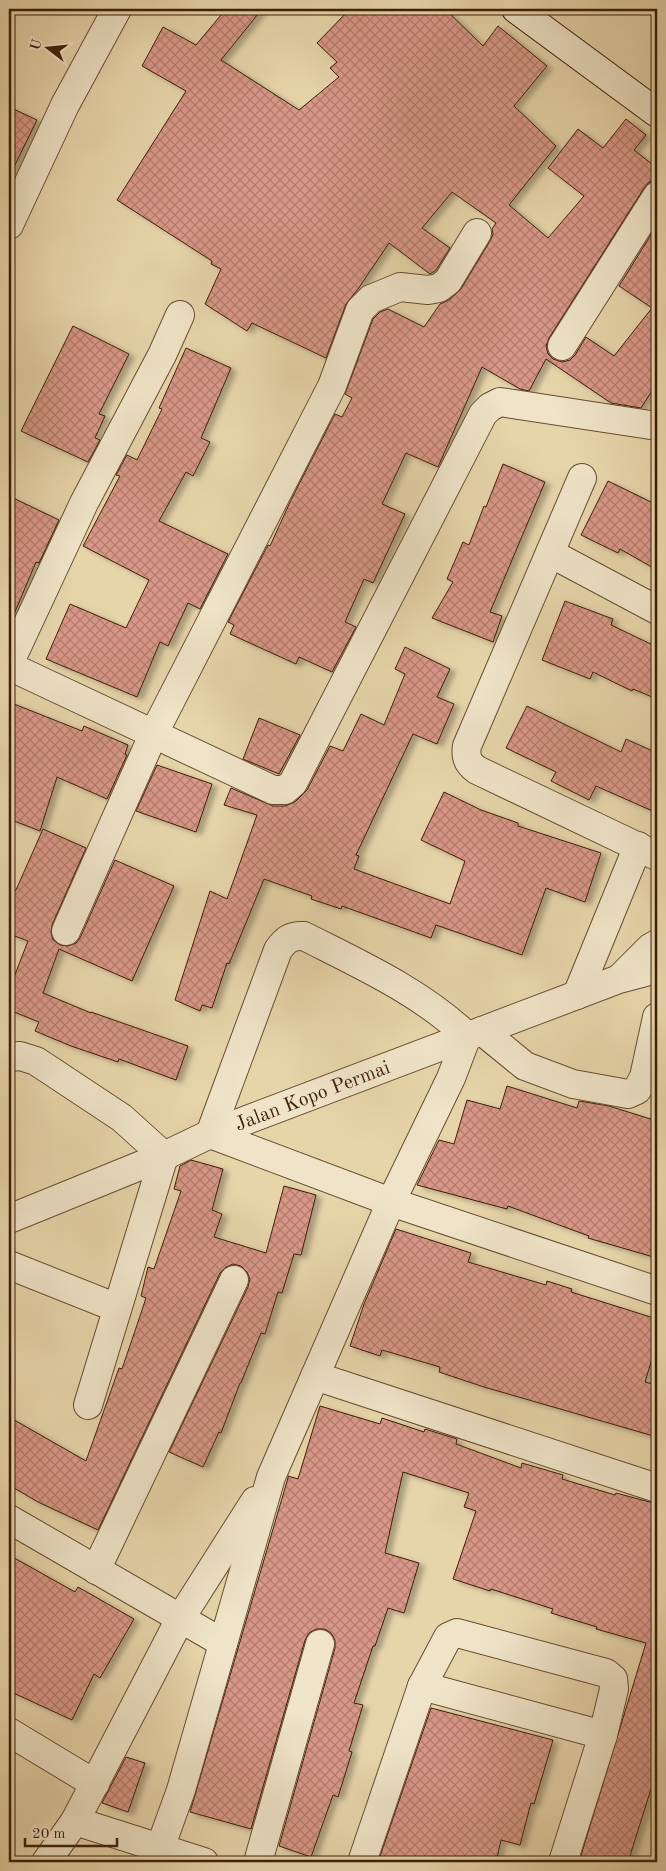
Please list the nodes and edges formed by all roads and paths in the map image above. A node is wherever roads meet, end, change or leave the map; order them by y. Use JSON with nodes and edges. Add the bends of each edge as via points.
{"nodes":[{"id":1,"x":117,"y":9,"type":"edge"},
{"id":2,"x":516,"y":9,"type":"edge"},
{"id":3,"x":657,"y":113,"type":"edge"},
{"id":4,"x":657,"y":196,"type":"edge"},
{"id":5,"x":9,"y":225,"type":"edge"},
{"id":6,"x":477,"y":233,"type":"dead end"},
{"id":7,"x":180,"y":315,"type":"dead end"},
{"id":8,"x":562,"y":346,"type":"dead end"},
{"id":9,"x":657,"y":426,"type":"edge"},
{"id":10,"x":582,"y":478,"type":"dead end"},
{"id":11,"x":550,"y":553,"type":"junction"},
{"id":12,"x":657,"y":610,"type":"edge"},
{"id":13,"x":9,"y":665,"type":"edge"},
{"id":14,"x":154,"y":733,"type":"junction"},
{"id":15,"x":647,"y":851,"type":"edge"},
{"id":16,"x":66,"y":931,"type":"dead end"},
{"id":17,"x":656,"y":955,"type":"edge"},
{"id":18,"x":577,"y":995,"type":"junction"},
{"id":19,"x":657,"y":1017,"type":"edge"},
{"id":20,"x":474,"y":1034,"type":"junction"},
{"id":21,"x":9,"y":1056,"type":"edge"},
{"id":22,"x":210,"y":1134,"type":"junction"},
{"id":23,"x":164,"y":1156,"type":"junction"},
{"id":24,"x":391,"y":1202,"type":"junction"},
{"id":25,"x":9,"y":1218,"type":"edge"},
{"id":26,"x":9,"y":1265,"type":"edge"},
{"id":27,"x":234,"y":1280,"type":"dead end"},
{"id":28,"x":657,"y":1291,"type":"edge"},
{"id":29,"x":117,"y":1308,"type":"junction"},
{"id":30,"x":315,"y":1376,"type":"junction"},
{"id":31,"x":88,"y":1405,"type":"dead end"},
{"id":32,"x":271,"y":1477,"type":"junction"},
{"id":33,"x":657,"y":1488,"type":"edge"},
{"id":34,"x":9,"y":1519,"type":"edge"},
{"id":35,"x":96,"y":1570,"type":"junction"},
{"id":36,"x":180,"y":1619,"type":"junction"},
{"id":37,"x":223,"y":1643,"type":"junction"},
{"id":38,"x":320,"y":1644,"type":"dead end"},
{"id":39,"x":422,"y":1686,"type":"junction"},
{"id":40,"x":9,"y":1732,"type":"edge"},
{"id":41,"x":603,"y":1735,"type":"junction"},
{"id":42,"x":95,"y":1784,"type":"junction"},
{"id":43,"x":75,"y":1821,"type":"junction"},
{"id":44,"x":157,"y":1855,"type":"edge"},
{"id":45,"x":46,"y":1862,"type":"edge"},
{"id":46,"x":204,"y":1862,"type":"edge"},
{"id":47,"x":258,"y":1862,"type":"edge"},
{"id":48,"x":362,"y":1862,"type":"edge"},
{"id":49,"x":563,"y":1862,"type":"edge"}],
"edges":[{"from":1,"to":5,"type":"street","via":[[65,105]]},
{"from":2,"to":3,"type":"street"},
{"from":4,"to":8,"type":"street"},
{"from":6,"to":14,"type":"street","via":[[448,281],[439,288],[428,290],[400,286],[371,299],[360,310],[332,386]]},
{"from":7,"to":13,"type":"street","via":[[84,503]]},
{"from":9,"to":14,"type":"street","via":[[500,402],[490,407],[483,414],[293,783],[285,790],[273,790]]},
{"from":10,"to":11,"type":"street"},
{"from":11,"to":12,"type":"street"},
{"from":11,"to":15,"type":"street","via":[[467,746],[469,765]]},
{"from":13,"to":14,"type":"street"},
{"from":14,"to":16,"type":"street"},
{"from":15,"to":18,"type":"street"},
{"from":17,"to":18,"type":"street","name":"Jalan Kopo Permai","via":[[618,979]]},
{"from":18,"to":20,"type":"street","name":"Jalan Kopo Permai"},
{"from":19,"to":20,"type":"street","via":[[644,1077],[637,1090],[628,1094],[573,1084],[525,1066]]},
{"from":20,"to":22,"type":"street","name":"Jalan Kopo Permai"},
{"from":20,"to":22,"type":"street","via":[[386,977],[296,935],[278,950]]},
{"from":20,"to":24,"type":"street"},
{"from":21,"to":23,"type":"street","via":[[36,1061],[122,1118]]},
{"from":22,"to":23,"type":"street","name":"Jalan Kopo Permai"},
{"from":22,"to":24,"type":"street"},
{"from":23,"to":25,"type":"street","name":"Jalan Kopo Permai"},
{"from":23,"to":29,"type":"street"},
{"from":24,"to":28,"type":"street"},
{"from":24,"to":30,"type":"street"},
{"from":26,"to":29,"type":"street"},
{"from":27,"to":35,"type":"street"},
{"from":29,"to":31,"type":"street"},
{"from":30,"to":32,"type":"street"},
{"from":30,"to":33,"type":"street"},
{"from":32,"to":36,"type":"street"},
{"from":32,"to":37,"type":"street"},
{"from":34,"to":35,"type":"street"},
{"from":35,"to":36,"type":"street"},
{"from":36,"to":37,"type":"street"},
{"from":36,"to":42,"type":"street"},
{"from":37,"to":44,"type":"street","via":[[181,1790]]},
{"from":38,"to":47,"type":"street"},
{"from":39,"to":41,"type":"street"},
{"from":39,"to":41,"type":"street","via":[[448,1637],[463,1634],[606,1673],[613,1679],[614,1689]]},
{"from":39,"to":48,"type":"street"},
{"from":40,"to":42,"type":"street"},
{"from":41,"to":49,"type":"street"},
{"from":42,"to":43,"type":"street"},
{"from":43,"to":44,"type":"street"},
{"from":43,"to":45,"type":"street"},
{"from":44,"to":46,"type":"street"}]}
